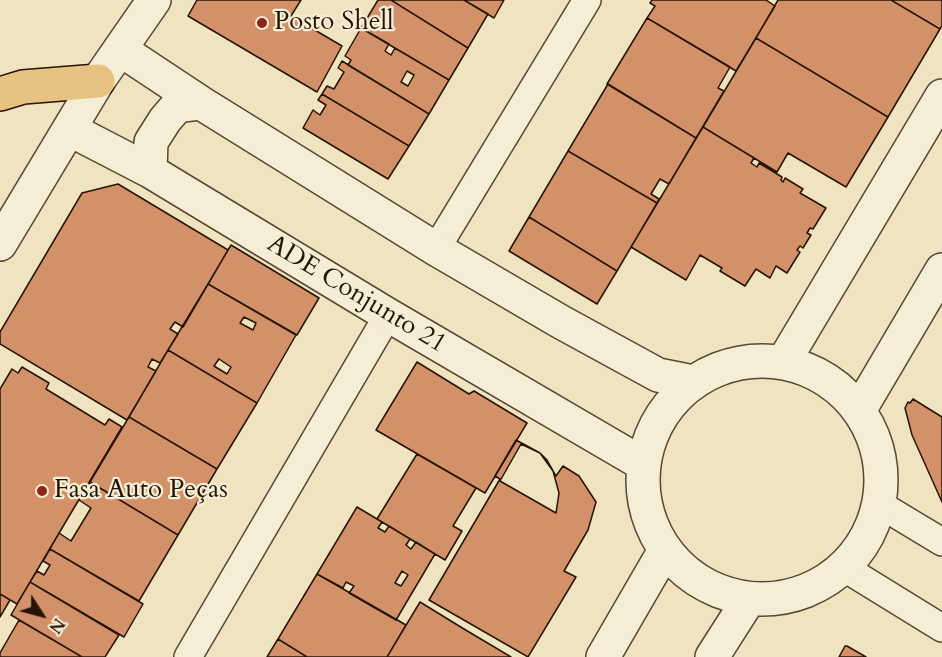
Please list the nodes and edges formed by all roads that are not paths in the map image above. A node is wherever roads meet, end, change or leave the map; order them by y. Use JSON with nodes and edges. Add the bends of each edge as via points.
{"nodes":[{"id":1,"x":154,"y":0,"type":"edge"},
{"id":2,"x":587,"y":0,"type":"edge"},
{"id":3,"x":121,"y":50,"type":"junction"},
{"id":4,"x":98,"y":81,"type":"junction"},
{"id":5,"x":0,"y":94,"type":"edge"},
{"id":6,"x":942,"y":96,"type":"edge"},
{"id":7,"x":201,"y":104,"type":"junction"},
{"id":8,"x":69,"y":129,"type":"junction"},
{"id":9,"x":150,"y":171,"type":"junction"},
{"id":10,"x":0,"y":244,"type":"edge"},
{"id":11,"x":436,"y":249,"type":"junction"},
{"id":12,"x":942,"y":270,"type":"edge"},
{"id":13,"x":388,"y":315,"type":"junction"},
{"id":14,"x":784,"y":361,"type":"junction"},
{"id":15,"x":693,"y":382,"type":"junction"},
{"id":16,"x":860,"y":409,"type":"junction"},
{"id":17,"x":643,"y":464,"type":"junction"},
{"id":18,"x":879,"y":504,"type":"junction"},
{"id":19,"x":942,"y":542,"type":"edge"},
{"id":20,"x":664,"y":550,"type":"junction"},
{"id":21,"x":843,"y":567,"type":"junction"},
{"id":22,"x":749,"y":599,"type":"junction"},
{"id":23,"x":942,"y":628,"type":"edge"},
{"id":24,"x":188,"y":657,"type":"edge"},
{"id":25,"x":603,"y":657,"type":"edge"},
{"id":26,"x":712,"y":657,"type":"edge"}],
"edges":[{"from":1,"to":3,"type":"street"},
{"from":2,"to":11,"type":"street"},
{"from":3,"to":4,"type":"street"},
{"from":3,"to":7,"type":"street"},
{"from":4,"to":5,"type":"highway","via":[[23,87]]},
{"from":4,"to":8,"type":"street"},
{"from":6,"to":14,"type":"street"},
{"from":7,"to":9,"type":"street","via":[[177,106],[165,120],[151,142]]},
{"from":7,"to":11,"type":"street"},
{"from":8,"to":9,"type":"street","name":"ADE Conjunto 21"},
{"from":8,"to":10,"type":"street"},
{"from":9,"to":13,"type":"street","name":"ADE Conjunto 21"},
{"from":11,"to":15,"type":"street","via":[[658,375]]},
{"from":12,"to":16,"type":"street"},
{"from":13,"to":17,"type":"street","name":"ADE Conjunto 21"},
{"from":13,"to":24,"type":"street"},
{"from":14,"to":15,"type":"street","via":[[752,360],[721,367]]},
{"from":14,"to":16,"type":"street","via":[[813,371],[839,387]]},
{"from":15,"to":17,"type":"street","via":[[669,404],[652,433]]},
{"from":16,"to":18,"type":"street","via":[[880,454]]},
{"from":17,"to":20,"type":"street","via":[[643,495],[650,524]]},
{"from":18,"to":19,"type":"street"},
{"from":18,"to":21,"type":"street","via":[[866,539]]},
{"from":20,"to":22,"type":"street","via":[[688,574],[716,591]]},
{"from":20,"to":25,"type":"street"},
{"from":21,"to":22,"type":"street","via":[[815,587],[782,598]]},
{"from":21,"to":23,"type":"street"},
{"from":22,"to":26,"type":"street"}]}
